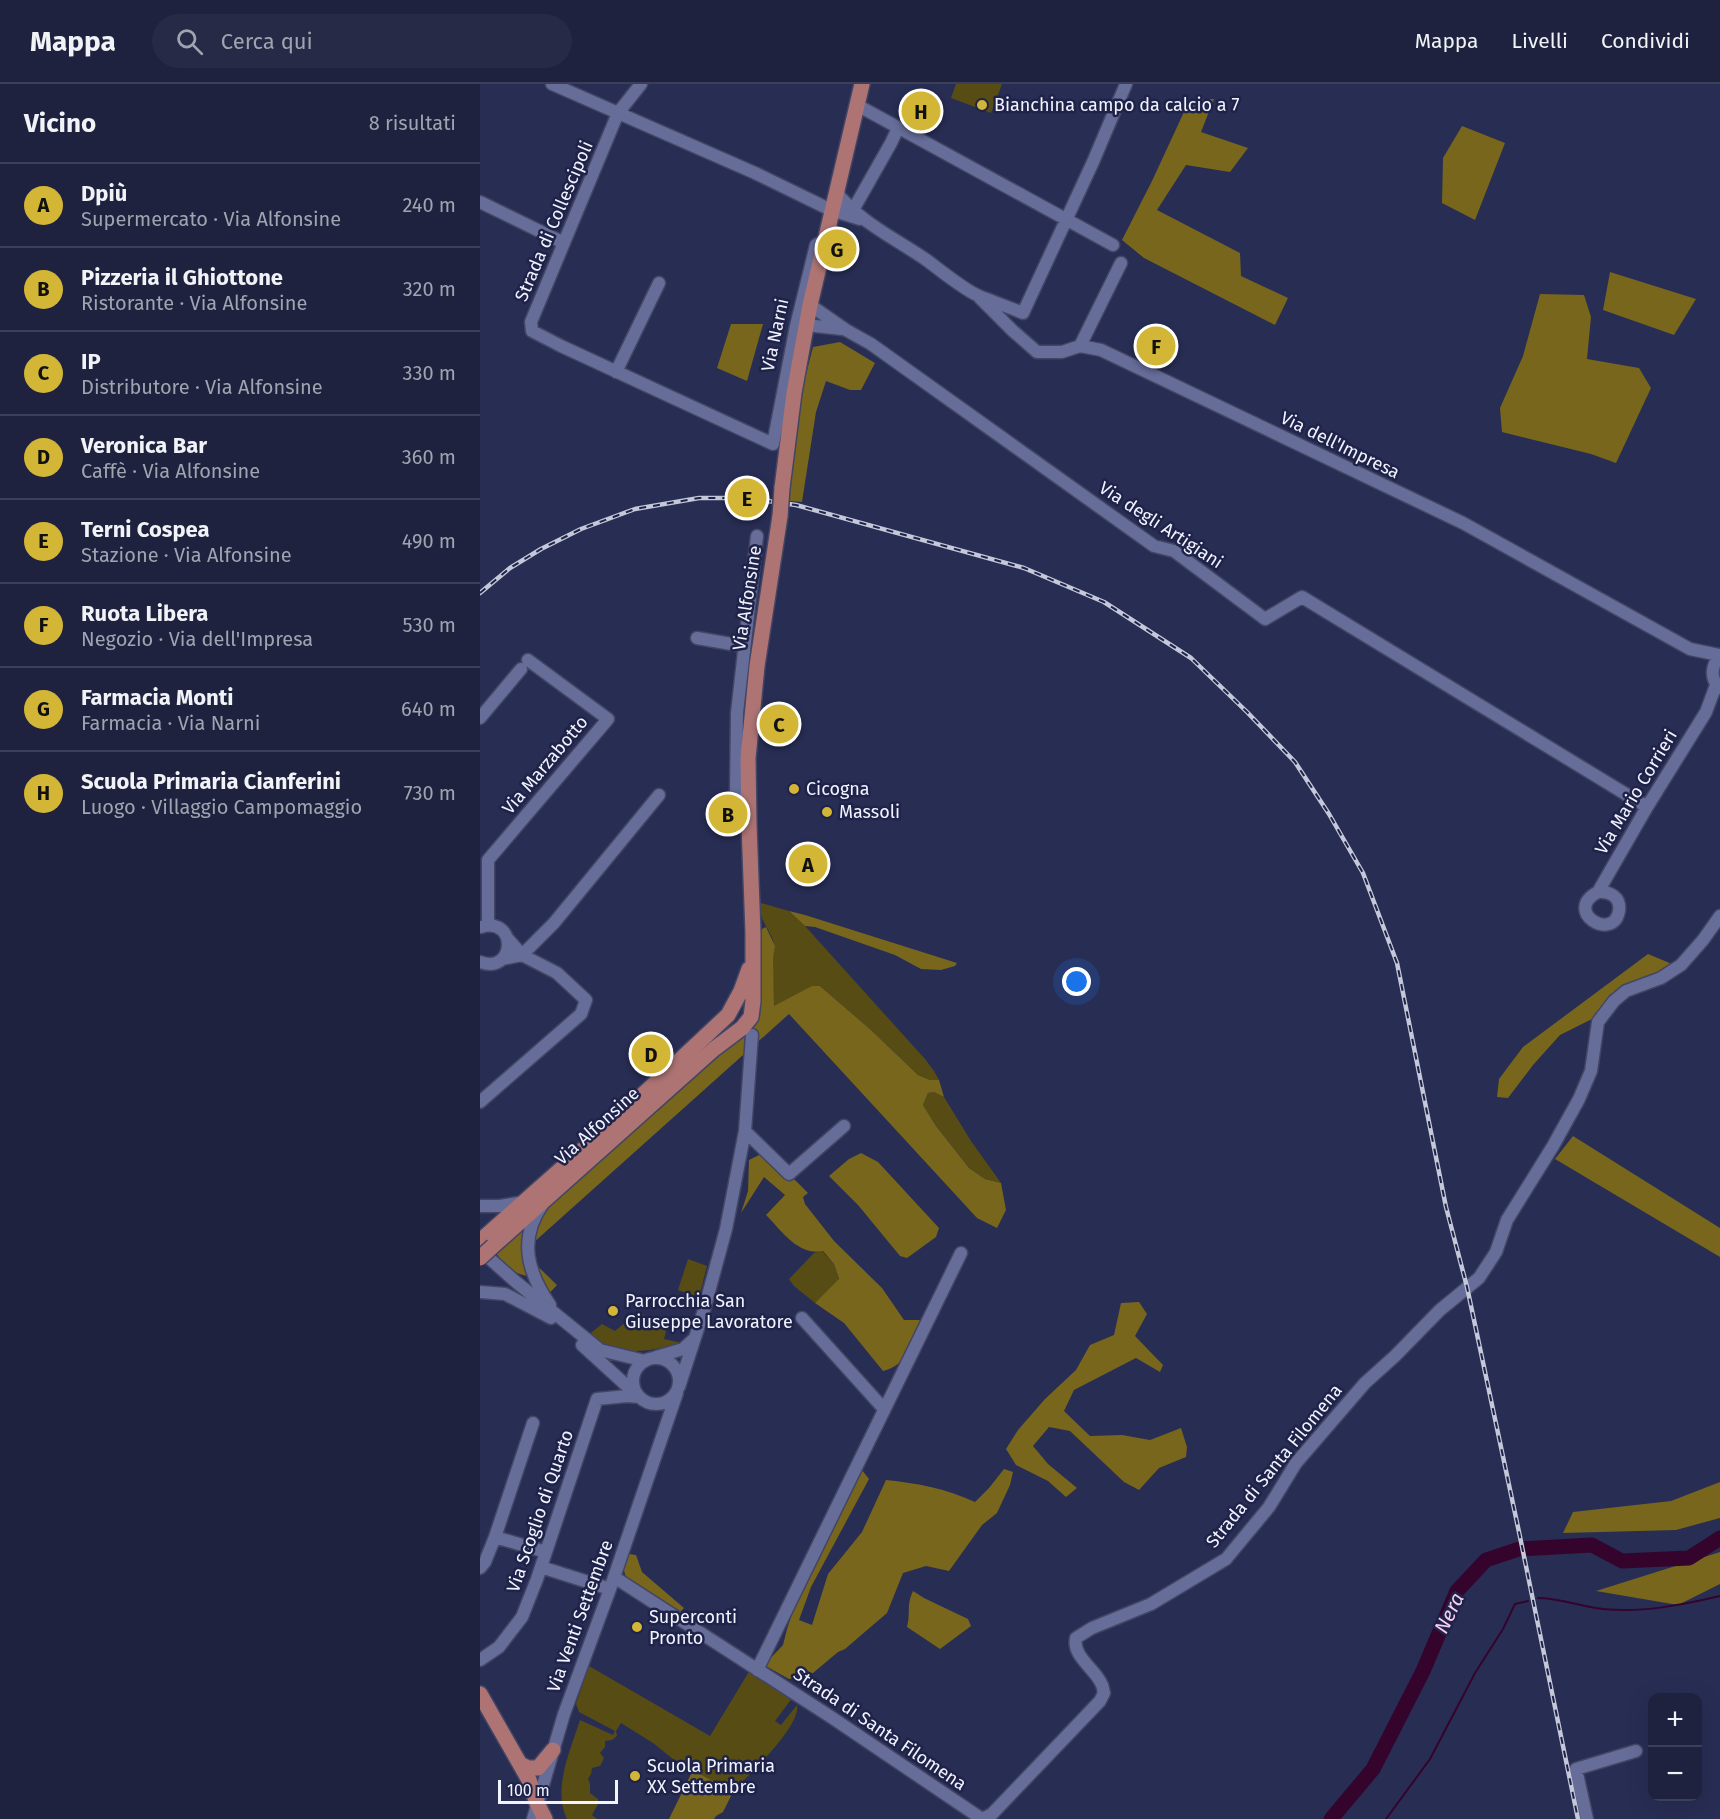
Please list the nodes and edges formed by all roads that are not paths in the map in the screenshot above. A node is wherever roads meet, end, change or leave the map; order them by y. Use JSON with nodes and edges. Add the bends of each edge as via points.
{"nodes":[{"id":1,"x":552,"y":84,"type":"edge"},
{"id":2,"x":641,"y":84,"type":"edge"},
{"id":3,"x":862,"y":84,"type":"edge"},
{"id":4,"x":1126,"y":84,"type":"edge"},
{"id":5,"x":857,"y":105,"type":"junction"},
{"id":6,"x":618,"y":113,"type":"junction"},
{"id":7,"x":898,"y":128,"type":"junction"},
{"id":8,"x":836,"y":192,"type":"junction"},
{"id":9,"x":480,"y":202,"type":"edge"},
{"id":10,"x":831,"y":210,"type":"junction"},
{"id":11,"x":853,"y":210,"type":"junction"},
{"id":12,"x":1066,"y":220,"type":"junction"},
{"id":13,"x":866,"y":222,"type":"junction"},
{"id":14,"x":825,"y":240,"type":"junction"},
{"id":15,"x":564,"y":243,"type":"junction"},
{"id":16,"x":1113,"y":245,"type":"dead end"},
{"id":17,"x":1121,"y":263,"type":"dead end"},
{"id":18,"x":659,"y":283,"type":"dead end"},
{"id":19,"x":977,"y":295,"type":"junction"},
{"id":20,"x":810,"y":304,"type":"junction"},
{"id":21,"x":806,"y":325,"type":"junction"},
{"id":22,"x":846,"y":330,"type":"junction"},
{"id":23,"x":1080,"y":346,"type":"junction"},
{"id":24,"x":616,"y":372,"type":"junction"},
{"id":25,"x":773,"y":444,"type":"joint"},
{"id":26,"x":757,"y":536,"type":"dead end"},
{"id":27,"x":697,"y":638,"type":"dead end"},
{"id":28,"x":743,"y":646,"type":"junction"},
{"id":29,"x":1690,"y":648,"type":"junction"},
{"id":30,"x":1720,"y":655,"type":"edge"},
{"id":31,"x":1712,"y":671,"type":"junction"},
{"id":32,"x":1718,"y":687,"type":"edge"},
{"id":33,"x":1720,"y":704,"type":"edge"},
{"id":34,"x":1706,"y":712,"type":"junction"},
{"id":35,"x":480,"y":718,"type":"edge"},
{"id":36,"x":659,"y":795,"type":"dead end"},
{"id":37,"x":748,"y":807,"type":"junction"},
{"id":38,"x":1647,"y":807,"type":"junction"},
{"id":39,"x":1598,"y":892,"type":"dead end"},
{"id":40,"x":1720,"y":915,"type":"edge"},
{"id":41,"x":484,"y":926,"type":"edge"},
{"id":42,"x":508,"y":939,"type":"junction"},
{"id":43,"x":522,"y":955,"type":"junction"},
{"id":44,"x":753,"y":957,"type":"junction"},
{"id":45,"x":498,"y":961,"type":"junction"},
{"id":46,"x":480,"y":962,"type":"edge"},
{"id":47,"x":480,"y":976,"type":"edge"},
{"id":48,"x":728,"y":1015,"type":"junction"},
{"id":49,"x":747,"y":1031,"type":"junction"},
{"id":50,"x":480,"y":1102,"type":"edge"},
{"id":51,"x":844,"y":1126,"type":"dead end"},
{"id":52,"x":746,"y":1131,"type":"junction"},
{"id":53,"x":549,"y":1195,"type":"junction"},
{"id":54,"x":524,"y":1202,"type":"junction"},
{"id":55,"x":480,"y":1206,"type":"edge"},
{"id":56,"x":485,"y":1243,"type":"edge"},
{"id":57,"x":961,"y":1253,"type":"dead end"},
{"id":58,"x":480,"y":1258,"type":"edge"},
{"id":59,"x":480,"y":1292,"type":"edge"},
{"id":60,"x":554,"y":1316,"type":"junction"},
{"id":61,"x":802,"y":1318,"type":"dead end"},
{"id":62,"x":695,"y":1338,"type":"junction"},
{"id":63,"x":649,"y":1359,"type":"junction"},
{"id":64,"x":634,"y":1372,"type":"junction"},
{"id":65,"x":623,"y":1382,"type":"junction"},
{"id":66,"x":678,"y":1390,"type":"junction"},
{"id":67,"x":646,"y":1403,"type":"junction"},
{"id":68,"x":885,"y":1409,"type":"junction"},
{"id":69,"x":667,"y":1420,"type":"junction"},
{"id":70,"x":533,"y":1423,"type":"dead end"},
{"id":71,"x":495,"y":1537,"type":"junction"},
{"id":72,"x":546,"y":1552,"type":"junction"},
{"id":73,"x":541,"y":1567,"type":"junction"},
{"id":74,"x":480,"y":1568,"type":"edge"},
{"id":75,"x":614,"y":1577,"type":"junction"},
{"id":76,"x":610,"y":1590,"type":"junction"},
{"id":77,"x":480,"y":1660,"type":"edge"},
{"id":78,"x":757,"y":1670,"type":"junction"},
{"id":79,"x":480,"y":1694,"type":"edge"},
{"id":80,"x":480,"y":1711,"type":"edge"},
{"id":81,"x":553,"y":1750,"type":"junction"},
{"id":82,"x":1636,"y":1751,"type":"dead end"},
{"id":83,"x":520,"y":1764,"type":"junction"},
{"id":84,"x":537,"y":1803,"type":"junction"},
{"id":85,"x":533,"y":1819,"type":"edge"},
{"id":86,"x":545,"y":1819,"type":"edge"},
{"id":87,"x":1587,"y":1819,"type":"edge"}],
"edges":[{"from":1,"to":6,"type":"street"},
{"from":2,"to":6,"type":"street","name":"Strada di Collescipoli"},
{"from":3,"to":5,"type":"main road","name":"Via Narni"},
{"from":4,"to":12,"type":"street"},
{"from":5,"to":7,"type":"street"},
{"from":5,"to":8,"type":"main road","name":"Via Narni"},
{"from":6,"to":10,"type":"street"},
{"from":6,"to":15,"type":"street","name":"Strada di Collescipoli"},
{"from":7,"to":11,"type":"street"},
{"from":7,"to":12,"type":"street"},
{"from":8,"to":10,"type":"main road","name":"Via Narni"},
{"from":8,"to":11,"type":"street"},
{"from":9,"to":15,"type":"street"},
{"from":10,"to":13,"type":"street"},
{"from":10,"to":14,"type":"main road","name":"Via Narni"},
{"from":11,"to":13,"type":"street"},
{"from":12,"to":16,"type":"street"},
{"from":12,"to":19,"type":"street","via":[[1023,313]]},
{"from":13,"to":19,"type":"street"},
{"from":14,"to":20,"type":"main road","name":"Via Narni"},
{"from":14,"to":25,"type":"street","name":"Via Narni","via":[[816,246]]},
{"from":15,"to":24,"type":"street","name":"Strada di Collescipoli","via":[[531,322],[532,331]]},
{"from":17,"to":23,"type":"street"},
{"from":18,"to":24,"type":"street"},
{"from":19,"to":23,"type":"street","name":"Via dell'Impresa","via":[[1037,352],[1062,352]]},
{"from":20,"to":21,"type":"main road","name":"Via Narni"},
{"from":20,"to":22,"type":"street","name":"Via degli Artigiani"},
{"from":21,"to":22,"type":"street","name":"Via degli Artigiani"},
{"from":21,"to":37,"type":"main road","name":"Via Alfonsine","bridge":true,"via":[[757,666],[748,758]]},
{"from":22,"to":38,"type":"street","name":"Via degli Artigiani","via":[[1154,546],[1174,550],[1265,619],[1302,597]]},
{"from":23,"to":29,"type":"street","name":"Via dell'Impresa","via":[[1101,350],[1463,523]]},
{"from":24,"to":25,"type":"street","name":"Strada di Collescipoli"},
{"from":26,"to":28,"type":"street","name":"Via Alfonsine"},
{"from":27,"to":28,"type":"street","name":"Via Alfonsine"},
{"from":28,"to":37,"type":"street","name":"Via Alfonsine","via":[[735,805]]},
{"from":29,"to":30,"type":"street","name":"Via dell'Impresa"},
{"from":29,"to":31,"type":"street","name":"Via dell'Impresa"},
{"from":30,"to":31,"type":"street"},
{"from":31,"to":32,"type":"street","name":"Via Mario Corrieri"},
{"from":32,"to":34,"type":"street","name":"Via Mario Corrieri"},
{"from":33,"to":34,"type":"street","name":"Via Mario Corrieri"},
{"from":34,"to":38,"type":"street","name":"Via Mario Corrieri"},
{"from":35,"to":41,"type":"street","name":"Via Marzabotto","via":[[524,665],[608,719],[488,860]]},
{"from":36,"to":43,"type":"street","via":[[554,923]]},
{"from":37,"to":44,"type":"main road","name":"Via Alfonsine"},
{"from":38,"to":39,"type":"street","name":"Via Mario Corrieri"},
{"from":40,"to":78,"type":"street","name":"Strada di Santa Filomena","via":[[1681,965],[1626,992],[1598,1022],[1591,1071],[1579,1100],[1507,1220],[1496,1252],[1479,1278],[1365,1383],[1296,1463],[1269,1507],[1226,1559],[1151,1604],[1076,1638],[1080,1654],[1104,1693],[992,1814],[982,1819]]},
{"from":41,"to":42,"type":"street","name":"Via Marzabotto","via":[[500,928]]},
{"from":42,"to":43,"type":"street","name":"Via Marzabotto"},
{"from":42,"to":45,"type":"street","via":[[507,952]]},
{"from":43,"to":45,"type":"street"},
{"from":43,"to":50,"type":"street","name":"Via Marzabotto","via":[[557,973],[586,1000],[580,1014]]},
{"from":44,"to":48,"type":"main road","name":"Via Alfonsine"},
{"from":44,"to":49,"type":"main road","name":"Via Alfonsine","via":[[752,1017]]},
{"from":45,"to":46,"type":"street","via":[[488,965]]},
{"from":45,"to":47,"type":"street"},
{"from":48,"to":49,"type":"street"},
{"from":48,"to":54,"type":"main road","name":"Via Alfonsine"},
{"from":49,"to":52,"type":"street","name":"Via Venti Settembre"},
{"from":49,"to":53,"type":"main road","name":"Via Alfonsine","via":[[714,1048]]},
{"from":51,"to":52,"type":"street","via":[[789,1174]]},
{"from":52,"to":62,"type":"street","name":"Via Venti Settembre","via":[[726,1229]]},
{"from":53,"to":56,"type":"main road","name":"Via Alfonsine"},
{"from":53,"to":60,"type":"street","via":[[530,1228],[528,1243],[533,1278]]},
{"from":54,"to":55,"type":"street"},
{"from":54,"to":56,"type":"main road","name":"Via Alfonsine"},
{"from":56,"to":58,"type":"main road","name":"Via Alfonsine","bridge":true},
{"from":56,"to":60,"type":"street","via":[[516,1282]]},
{"from":57,"to":68,"type":"street"},
{"from":59,"to":60,"type":"street","via":[[505,1294]]},
{"from":60,"to":63,"type":"street","via":[[600,1350]]},
{"from":60,"to":65,"type":"street"},
{"from":61,"to":68,"type":"street"},
{"from":62,"to":63,"type":"street","via":[[683,1349]]},
{"from":62,"to":66,"type":"street","name":"Via Venti Settembre"},
{"from":63,"to":64,"type":"street"},
{"from":63,"to":66,"type":"street","via":[[672,1363],[679,1374]]},
{"from":64,"to":65,"type":"street"},
{"from":64,"to":67,"type":"street","via":[[633,1385]]},
{"from":65,"to":67,"type":"street"},
{"from":66,"to":67,"type":"street","via":[[666,1403]]},
{"from":66,"to":69,"type":"street","name":"Via Venti Settembre"},
{"from":67,"to":69,"type":"street"},
{"from":67,"to":72,"type":"street","name":"Via Scoglio di Quarto","via":[[627,1396],[597,1399]]},
{"from":68,"to":78,"type":"street"},
{"from":69,"to":75,"type":"street","name":"Via Venti Settembre"},
{"from":70,"to":71,"type":"street"},
{"from":71,"to":72,"type":"street"},
{"from":71,"to":74,"type":"street"},
{"from":72,"to":73,"type":"street","name":"Via Scoglio di Quarto"},
{"from":73,"to":76,"type":"street","name":"Via Venti Settembre"},
{"from":73,"to":77,"type":"street","name":"Via Scoglio di Quarto","via":[[522,1617],[499,1647]]},
{"from":75,"to":76,"type":"street","name":"Via Venti Settembre"},
{"from":75,"to":78,"type":"street","name":"Strada di Santa Filomena"},
{"from":76,"to":81,"type":"street","name":"Via Venti Settembre"},
{"from":79,"to":83,"type":"main road"},
{"from":80,"to":84,"type":"main road","via":[[521,1785]]},
{"from":81,"to":83,"type":"main road","via":[[538,1768]]},
{"from":81,"to":84,"type":"street","name":"Via Venti Settembre"},
{"from":82,"to":87,"type":"street","via":[[1576,1768]]},
{"from":83,"to":84,"type":"main road"},
{"from":84,"to":85,"type":"street","name":"Via Venti Settembre"},
{"from":84,"to":86,"type":"main road"}]}
